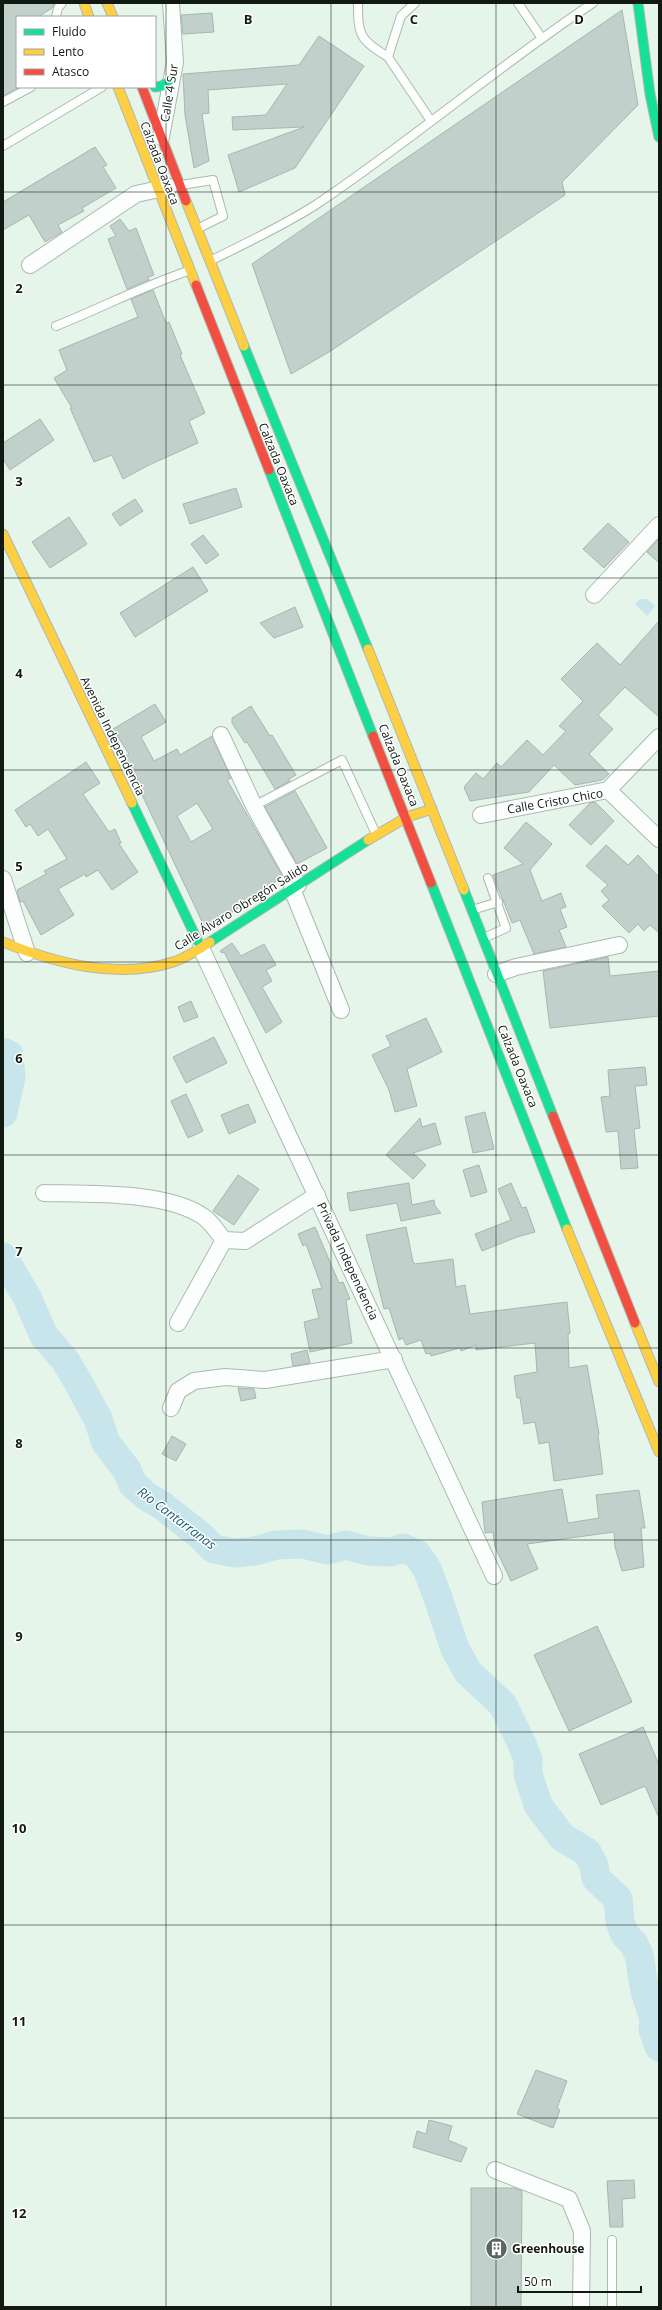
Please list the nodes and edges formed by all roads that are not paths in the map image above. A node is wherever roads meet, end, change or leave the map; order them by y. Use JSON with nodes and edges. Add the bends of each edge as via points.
{"nodes":[{"id":1,"x":62,"y":3,"type":"edge"},
{"id":2,"x":84,"y":3,"type":"edge"},
{"id":3,"x":107,"y":3,"type":"edge"},
{"id":4,"x":172,"y":3,"type":"edge"},
{"id":5,"x":358,"y":3,"type":"edge"},
{"id":6,"x":415,"y":3,"type":"edge"},
{"id":7,"x":518,"y":3,"type":"edge"},
{"id":8,"x":593,"y":3,"type":"edge"},
{"id":9,"x":638,"y":3,"type":"edge"},
{"id":10,"x":56,"y":16,"type":"edge"},
{"id":11,"x":89,"y":16,"type":"edge"},
{"id":12,"x":113,"y":16,"type":"edge"},
{"id":13,"x":541,"y":37,"type":"junction"},
{"id":14,"x":388,"y":57,"type":"junction"},
{"id":15,"x":172,"y":79,"type":"junction"},
{"id":16,"x":156,"y":87,"type":"edge"},
{"id":17,"x":29,"y":88,"type":"edge"},
{"id":18,"x":100,"y":88,"type":"edge"},
{"id":19,"x":118,"y":88,"type":"edge"},
{"id":20,"x":142,"y":88,"type":"edge"},
{"id":21,"x":3,"y":102,"type":"edge"},
{"id":22,"x":431,"y":121,"type":"junction"},
{"id":23,"x":162,"y":137,"type":"junction"},
{"id":24,"x":659,"y":137,"type":"edge"},
{"id":25,"x":3,"y":146,"type":"edge"},
{"id":26,"x":142,"y":147,"type":"junction"},
{"id":27,"x":180,"y":185,"type":"junction"},
{"id":28,"x":157,"y":189,"type":"junction"},
{"id":29,"x":187,"y":233,"type":"junction"},
{"id":30,"x":30,"y":265,"type":"dead end"},
{"id":31,"x":199,"y":266,"type":"junction"},
{"id":32,"x":56,"y":326,"type":"dead end"},
{"id":33,"x":659,"y":525,"type":"edge"},
{"id":34,"x":3,"y":534,"type":"edge"},
{"id":35,"x":594,"y":595,"type":"dead end"},
{"id":36,"x":221,"y":734,"type":"dead end"},
{"id":37,"x":659,"y":737,"type":"edge"},
{"id":38,"x":608,"y":790,"type":"junction"},
{"id":39,"x":254,"y":806,"type":"junction"},
{"id":40,"x":432,"y":809,"type":"junction"},
{"id":41,"x":481,"y":815,"type":"dead end"},
{"id":42,"x":407,"y":817,"type":"junction"},
{"id":43,"x":376,"y":835,"type":"junction"},
{"id":44,"x":659,"y":839,"type":"edge"},
{"id":45,"x":488,"y":878,"type":"dead end"},
{"id":46,"x":3,"y":879,"type":"edge"},
{"id":47,"x":295,"y":887,"type":"junction"},
{"id":48,"x":498,"y":902,"type":"junction"},
{"id":49,"x":471,"y":910,"type":"junction"},
{"id":50,"x":482,"y":939,"type":"junction"},
{"id":51,"x":3,"y":942,"type":"edge"},
{"id":52,"x":619,"y":945,"type":"dead end"},
{"id":53,"x":201,"y":948,"type":"junction"},
{"id":54,"x":27,"y":952,"type":"junction"},
{"id":55,"x":496,"y":974,"type":"junction"},
{"id":56,"x":341,"y":1010,"type":"dead end"},
{"id":57,"x":44,"y":1193,"type":"dead end"},
{"id":58,"x":317,"y":1195,"type":"junction"},
{"id":59,"x":224,"y":1240,"type":"junction"},
{"id":60,"x":178,"y":1323,"type":"dead end"},
{"id":61,"x":394,"y":1358,"type":"junction"},
{"id":62,"x":659,"y":1382,"type":"edge"},
{"id":63,"x":171,"y":1408,"type":"dead end"},
{"id":64,"x":659,"y":1452,"type":"edge"},
{"id":65,"x":494,"y":1576,"type":"dead end"},
{"id":66,"x":495,"y":2170,"type":"dead end"},
{"id":67,"x":612,"y":2240,"type":"dead end"},
{"id":68,"x":581,"y":2307,"type":"edge"},
{"id":69,"x":612,"y":2307,"type":"edge"}],
"edges":[{"from":1,"to":10,"type":"lane"},
{"from":2,"to":11,"type":"main road"},
{"from":3,"to":12,"type":"main road"},
{"from":4,"to":15,"type":"street","name":"Calle 4 Sur","via":[[175,62]]},
{"from":5,"to":14,"type":"lane","via":[[358,25],[366,43]]},
{"from":6,"to":14,"type":"lane","via":[[401,16]]},
{"from":7,"to":13,"type":"lane"},
{"from":8,"to":13,"type":"lane"},
{"from":9,"to":24,"type":"main road","via":[[650,94]]},
{"from":13,"to":22,"type":"lane"},
{"from":14,"to":22,"type":"lane"},
{"from":15,"to":16,"type":"main road"},
{"from":15,"to":23,"type":"street","name":"Calle 4 Sur"},
{"from":17,"to":21,"type":"lane"},
{"from":18,"to":25,"type":"lane"},
{"from":19,"to":26,"type":"main road","name":"Calzada Oaxaca"},
{"from":20,"to":23,"type":"main road","name":"Calzada Oaxaca"},
{"from":22,"to":31,"type":"lane","via":[[316,204]]},
{"from":23,"to":26,"type":"street","name":"Calle 4 Sur"},
{"from":23,"to":27,"type":"main road","name":"Calzada Oaxaca"},
{"from":26,"to":28,"type":"main road","name":"Calzada Oaxaca"},
{"from":27,"to":28,"type":"street"},
{"from":27,"to":29,"type":"main road","name":"Calzada Oaxaca"},
{"from":27,"to":29,"type":"lane","via":[[213,180],[223,216]]},
{"from":28,"to":29,"type":"main road","name":"Calzada Oaxaca"},
{"from":28,"to":30,"type":"street","via":[[136,194]]},
{"from":29,"to":31,"type":"main road","name":"Calzada Oaxaca"},
{"from":29,"to":31,"type":"main road","name":"Calzada Oaxaca"},
{"from":31,"to":32,"type":"lane","via":[[152,283],[115,302]]},
{"from":31,"to":40,"type":"main road","name":"Calzada Oaxaca","via":[[333,561]]},
{"from":31,"to":42,"type":"main road","name":"Calzada Oaxaca"},
{"from":33,"to":35,"type":"street"},
{"from":34,"to":53,"type":"main road","name":"Avenida Independencia"},
{"from":36,"to":39,"type":"street"},
{"from":37,"to":38,"type":"street"},
{"from":38,"to":41,"type":"street","name":"Calle Cristo Chico"},
{"from":38,"to":44,"type":"street","name":"Calle Cristo Chico"},
{"from":39,"to":43,"type":"lane","via":[[342,760]]},
{"from":39,"to":47,"type":"street"},
{"from":40,"to":42,"type":"main road","name":"Calle Álvaro Obregón Salido"},
{"from":40,"to":49,"type":"main road","name":"Calzada Oaxaca"},
{"from":42,"to":43,"type":"main road","name":"Calle Álvaro Obregón Salido"},
{"from":42,"to":64,"type":"main road","name":"Calzada Oaxaca","via":[[485,1006],[593,1294]]},
{"from":43,"to":47,"type":"main road","name":"Calle Álvaro Obregón Salido"},
{"from":45,"to":48,"type":"lane"},
{"from":46,"to":54,"type":"street"},
{"from":47,"to":53,"type":"main road","name":"Calle Álvaro Obregón Salido"},
{"from":47,"to":56,"type":"street"},
{"from":48,"to":49,"type":"lane"},
{"from":48,"to":50,"type":"lane","via":[[506,928]]},
{"from":49,"to":50,"type":"main road","name":"Calzada Oaxaca"},
{"from":50,"to":55,"type":"main road","name":"Calzada Oaxaca"},
{"from":51,"to":54,"type":"main road","name":"Calle Álvaro Obregón Salido"},
{"from":52,"to":55,"type":"street","via":[[516,967]]},
{"from":53,"to":54,"type":"main road","name":"Calle Álvaro Obregón Salido","via":[[172,962],[137,970],[98,968]]},
{"from":53,"to":58,"type":"street","name":"Privada Independencia"},
{"from":55,"to":62,"type":"main road","name":"Calzada Oaxaca","via":[[502,1000]]},
{"from":57,"to":59,"type":"street","via":[[104,1194],[168,1203],[204,1217]]},
{"from":58,"to":59,"type":"street","via":[[245,1241]]},
{"from":58,"to":61,"type":"street","name":"Privada Independencia"},
{"from":59,"to":60,"type":"street"},
{"from":61,"to":63,"type":"street","via":[[265,1380],[225,1377],[194,1381],[178,1391]]},
{"from":61,"to":65,"type":"street","name":"Privada Independencia"},
{"from":66,"to":68,"type":"street","via":[[569,2199],[582,2231]]},
{"from":67,"to":69,"type":"lane"}]}
